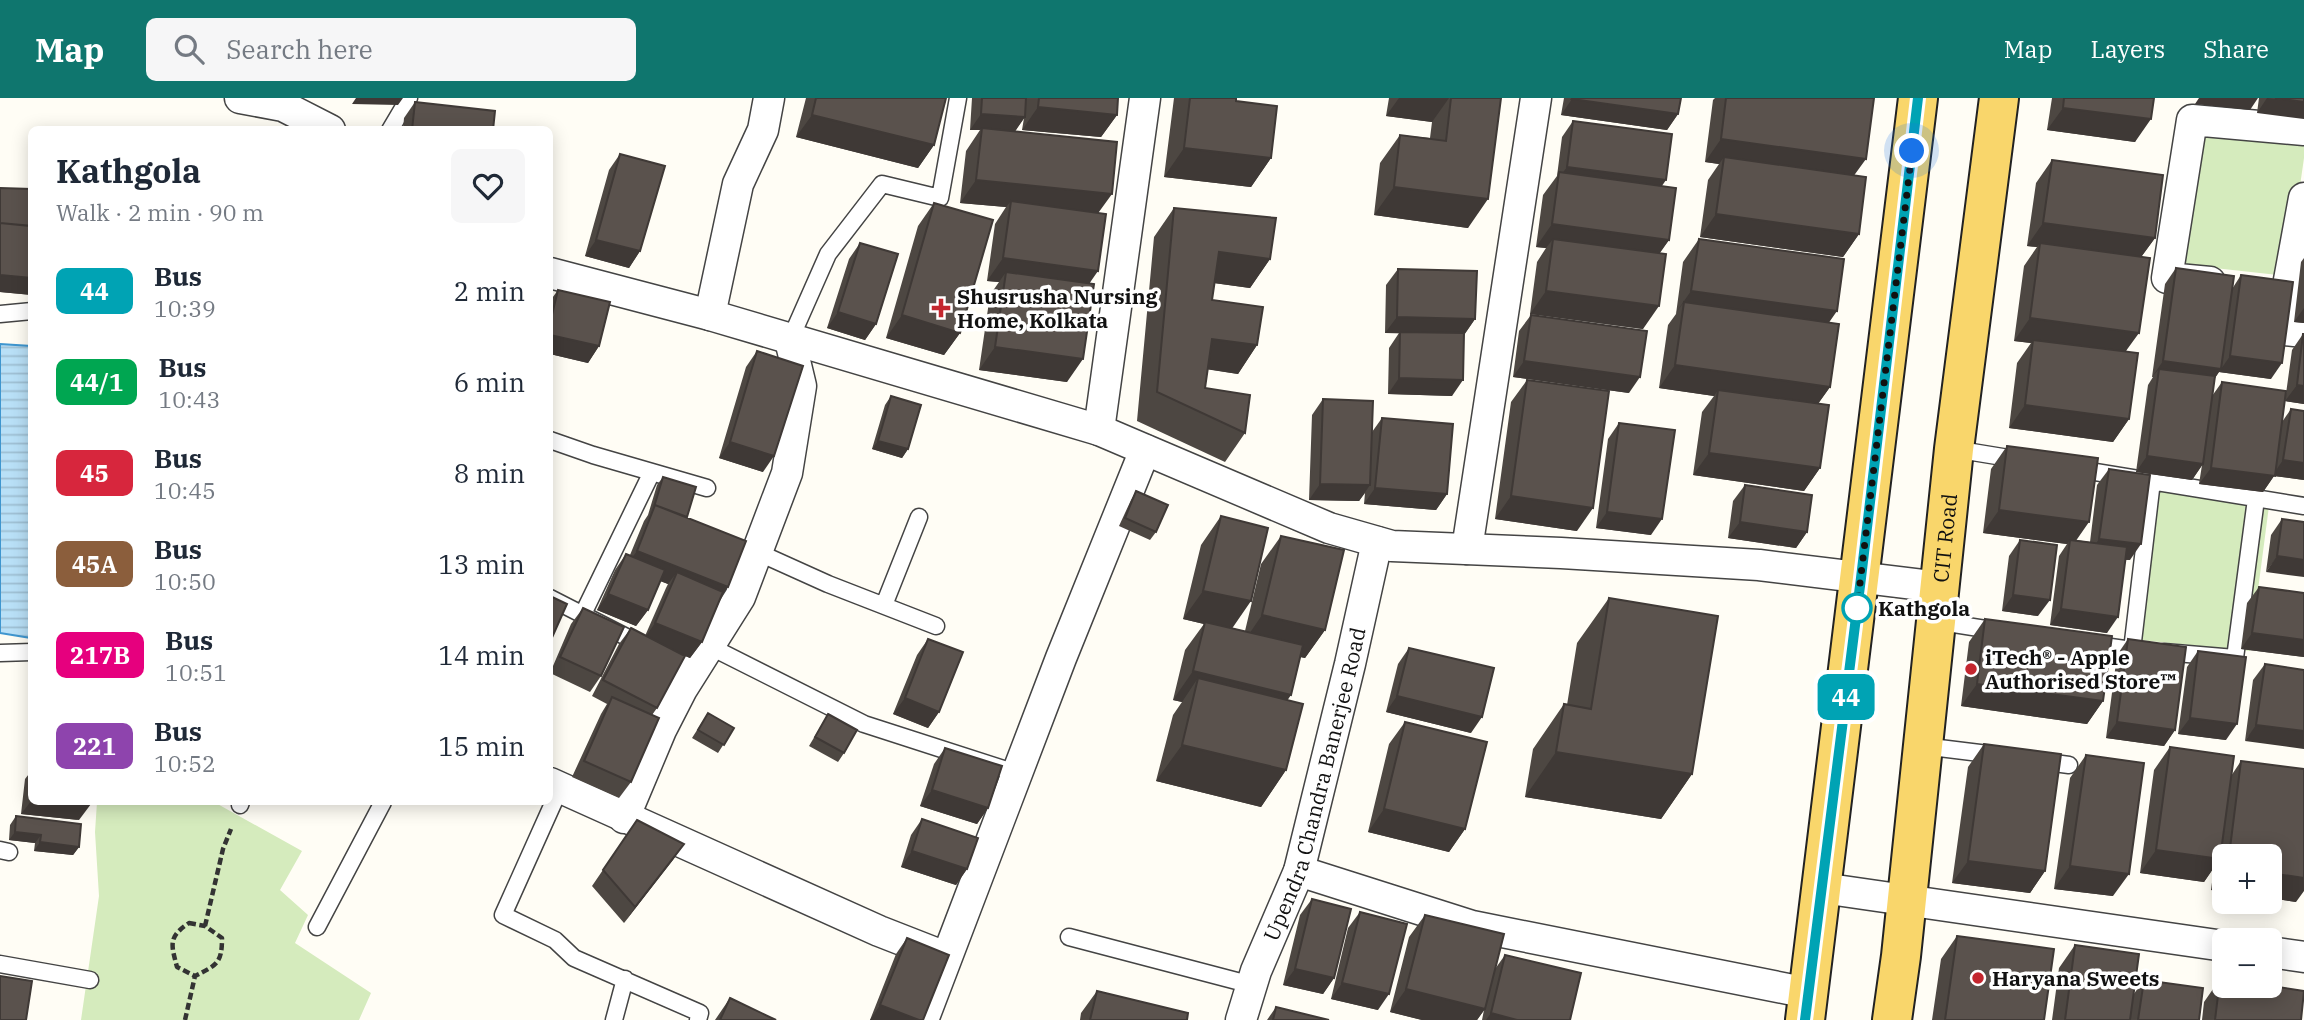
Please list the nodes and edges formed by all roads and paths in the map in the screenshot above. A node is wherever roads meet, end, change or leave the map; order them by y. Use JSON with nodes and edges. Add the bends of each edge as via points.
{"nodes":[{"id":1,"x":240,"y":98,"type":"edge"},
{"id":2,"x":409,"y":98,"type":"edge"},
{"id":3,"x":769,"y":98,"type":"edge"},
{"id":4,"x":958,"y":98,"type":"edge"},
{"id":5,"x":1145,"y":98,"type":"edge"},
{"id":6,"x":1536,"y":98,"type":"edge"},
{"id":7,"x":1918,"y":98,"type":"edge"},
{"id":8,"x":1999,"y":98,"type":"edge"},
{"id":9,"x":322,"y":126,"type":"edge"},
{"id":10,"x":392,"y":126,"type":"edge"},
{"id":11,"x":2304,"y":130,"type":"edge"},
{"id":12,"x":2304,"y":198,"type":"edge"},
{"id":13,"x":553,"y":275,"type":"edge"},
{"id":14,"x":2260,"y":288,"type":"junction"},
{"id":15,"x":28,"y":311,"type":"edge"},
{"id":16,"x":0,"y":314,"type":"edge"},
{"id":17,"x":710,"y":315,"type":"junction"},
{"id":18,"x":2304,"y":332,"type":"edge"},
{"id":19,"x":790,"y":340,"type":"junction"},
{"id":20,"x":1099,"y":430,"type":"junction"},
{"id":21,"x":553,"y":441,"type":"edge"},
{"id":22,"x":1954,"y":449,"type":"junction"},
{"id":23,"x":1145,"y":450,"type":"junction"},
{"id":24,"x":2033,"y":462,"type":"edge"},
{"id":25,"x":2060,"y":466,"type":"edge"},
{"id":26,"x":652,"y":472,"type":"junction"},
{"id":27,"x":2152,"y":481,"type":"junction"},
{"id":28,"x":707,"y":488,"type":"dead end"},
{"id":29,"x":2256,"y":499,"type":"junction"},
{"id":30,"x":2304,"y":506,"type":"edge"},
{"id":31,"x":919,"y":517,"type":"dead end"},
{"id":32,"x":1377,"y":542,"type":"junction"},
{"id":33,"x":1467,"y":549,"type":"junction"},
{"id":34,"x":757,"y":552,"type":"junction"},
{"id":35,"x":1861,"y":578,"type":"junction"},
{"id":36,"x":553,"y":600,"type":"edge"},
{"id":37,"x":1937,"y":604,"type":"junction"},
{"id":38,"x":884,"y":605,"type":"junction"},
{"id":39,"x":582,"y":616,"type":"junction"},
{"id":40,"x":936,"y":626,"type":"dead end"},
{"id":41,"x":2014,"y":633,"type":"edge"},
{"id":42,"x":2080,"y":642,"type":"edge"},
{"id":43,"x":2132,"y":650,"type":"junction"},
{"id":44,"x":28,"y":652,"type":"edge"},
{"id":45,"x":0,"y":653,"type":"edge"},
{"id":46,"x":657,"y":653,"type":"edge"},
{"id":47,"x":695,"y":660,"type":"junction"},
{"id":48,"x":1923,"y":746,"type":"junction"},
{"id":49,"x":2069,"y":765,"type":"dead end"},
{"id":50,"x":1016,"y":774,"type":"junction"},
{"id":51,"x":555,"y":785,"type":"edge"},
{"id":52,"x":239,"y":805,"type":"edge"},
{"id":53,"x":381,"y":805,"type":"edge"},
{"id":54,"x":547,"y":805,"type":"edge"},
{"id":55,"x":624,"y":818,"type":"junction"},
{"id":56,"x":1299,"y":871,"type":"junction"},
{"id":57,"x":1822,"y":887,"type":"junction"},
{"id":58,"x":1906,"y":901,"type":"junction"},
{"id":59,"x":205,"y":926,"type":"junction"},
{"id":60,"x":317,"y":927,"type":"dead end"},
{"id":61,"x":1069,"y":937,"type":"dead end"},
{"id":62,"x":2212,"y":944,"type":"edge"},
{"id":63,"x":2282,"y":954,"type":"edge"},
{"id":64,"x":2304,"y":957,"type":"edge"},
{"id":65,"x":947,"y":958,"type":"junction"},
{"id":66,"x":0,"y":964,"type":"edge"},
{"id":67,"x":195,"y":976,"type":"junction"},
{"id":68,"x":625,"y":979,"type":"junction"},
{"id":69,"x":90,"y":980,"type":"dead end"},
{"id":70,"x":1252,"y":985,"type":"junction"},
{"id":71,"x":1807,"y":1006,"type":"edge"},
{"id":72,"x":185,"y":1020,"type":"edge"},
{"id":73,"x":614,"y":1020,"type":"edge"},
{"id":74,"x":698,"y":1020,"type":"edge"},
{"id":75,"x":923,"y":1020,"type":"edge"},
{"id":76,"x":1241,"y":1020,"type":"edge"},
{"id":77,"x":1892,"y":1020,"type":"edge"}],
"edges":[{"from":1,"to":9,"type":"street","via":[[283,106]]},
{"from":2,"to":10,"type":"lane"},
{"from":3,"to":17,"type":"street","via":[[763,130],[738,184]]},
{"from":4,"to":19,"type":"lane","via":[[940,198],[882,184],[828,254]]},
{"from":5,"to":20,"type":"street"},
{"from":6,"to":33,"type":"street"},
{"from":7,"to":35,"type":"main road"},
{"from":8,"to":22,"type":"main road","name":"CIT Road"},
{"from":11,"to":14,"type":"street","via":[[2192,120],[2167,278]]},
{"from":12,"to":14,"type":"street"},
{"from":13,"to":17,"type":"street"},
{"from":14,"to":18,"type":"street","via":[[2286,330]]},
{"from":15,"to":16,"type":"lane"},
{"from":17,"to":19,"type":"street"},
{"from":19,"to":20,"type":"street"},
{"from":19,"to":34,"type":"street","via":[[801,386],[798,410],[787,473]]},
{"from":20,"to":23,"type":"street"},
{"from":21,"to":26,"type":"lane"},
{"from":22,"to":24,"type":"lane"},
{"from":22,"to":37,"type":"main road","name":"CIT Road"},
{"from":23,"to":32,"type":"street","via":[[1329,528]]},
{"from":23,"to":50,"type":"street"},
{"from":25,"to":27,"type":"lane"},
{"from":26,"to":28,"type":"lane"},
{"from":26,"to":39,"type":"lane"},
{"from":27,"to":29,"type":"lane"},
{"from":27,"to":43,"type":"lane"},
{"from":29,"to":30,"type":"lane"},
{"from":29,"to":43,"type":"lane","via":[[2235,658]]},
{"from":31,"to":38,"type":"lane"},
{"from":32,"to":33,"type":"street"},
{"from":32,"to":56,"type":"street","name":"Upendra Chandra Banerjee Road"},
{"from":33,"to":35,"type":"street","via":[[1759,565]]},
{"from":34,"to":38,"type":"lane"},
{"from":34,"to":47,"type":"street","via":[[740,597]]},
{"from":35,"to":37,"type":"street"},
{"from":35,"to":57,"type":"main road"},
{"from":36,"to":39,"type":"lane"},
{"from":37,"to":41,"type":"lane"},
{"from":37,"to":48,"type":"main road","name":"CIT Road"},
{"from":38,"to":40,"type":"lane"},
{"from":39,"to":46,"type":"lane"},
{"from":42,"to":43,"type":"lane"},
{"from":44,"to":45,"type":"lane"},
{"from":47,"to":50,"type":"lane","via":[[864,724]]},
{"from":47,"to":55,"type":"street"},
{"from":48,"to":49,"type":"lane"},
{"from":48,"to":58,"type":"main road","name":"CIT Road"},
{"from":50,"to":65,"type":"street"},
{"from":51,"to":55,"type":"street"},
{"from":52,"to":59,"type":"path","via":[[223,849]]},
{"from":53,"to":60,"type":"lane"},
{"from":54,"to":68,"type":"lane","via":[[503,915],[555,940],[574,958]]},
{"from":55,"to":65,"type":"street","via":[[878,932]]},
{"from":56,"to":70,"type":"street","name":"Upendra Chandra Banerjee Road"},
{"from":56,"to":71,"type":"street","via":[[1472,926]]},
{"from":57,"to":58,"type":"street"},
{"from":57,"to":71,"type":"main road"},
{"from":58,"to":62,"type":"street"},
{"from":58,"to":77,"type":"main road","name":"CIT Road"},
{"from":59,"to":67,"type":"path","via":[[222,938],[222,956]]},
{"from":59,"to":67,"type":"path","via":[[189,923],[176,932],[172,945],[177,967]]},
{"from":61,"to":70,"type":"lane"},
{"from":63,"to":64,"type":"street"},
{"from":65,"to":75,"type":"street"},
{"from":66,"to":69,"type":"lane"},
{"from":67,"to":72,"type":"path"},
{"from":68,"to":73,"type":"lane"},
{"from":68,"to":74,"type":"lane","via":[[700,1013]]},
{"from":70,"to":76,"type":"street","name":"Upendra Chandra Banerjee Road"}]}
